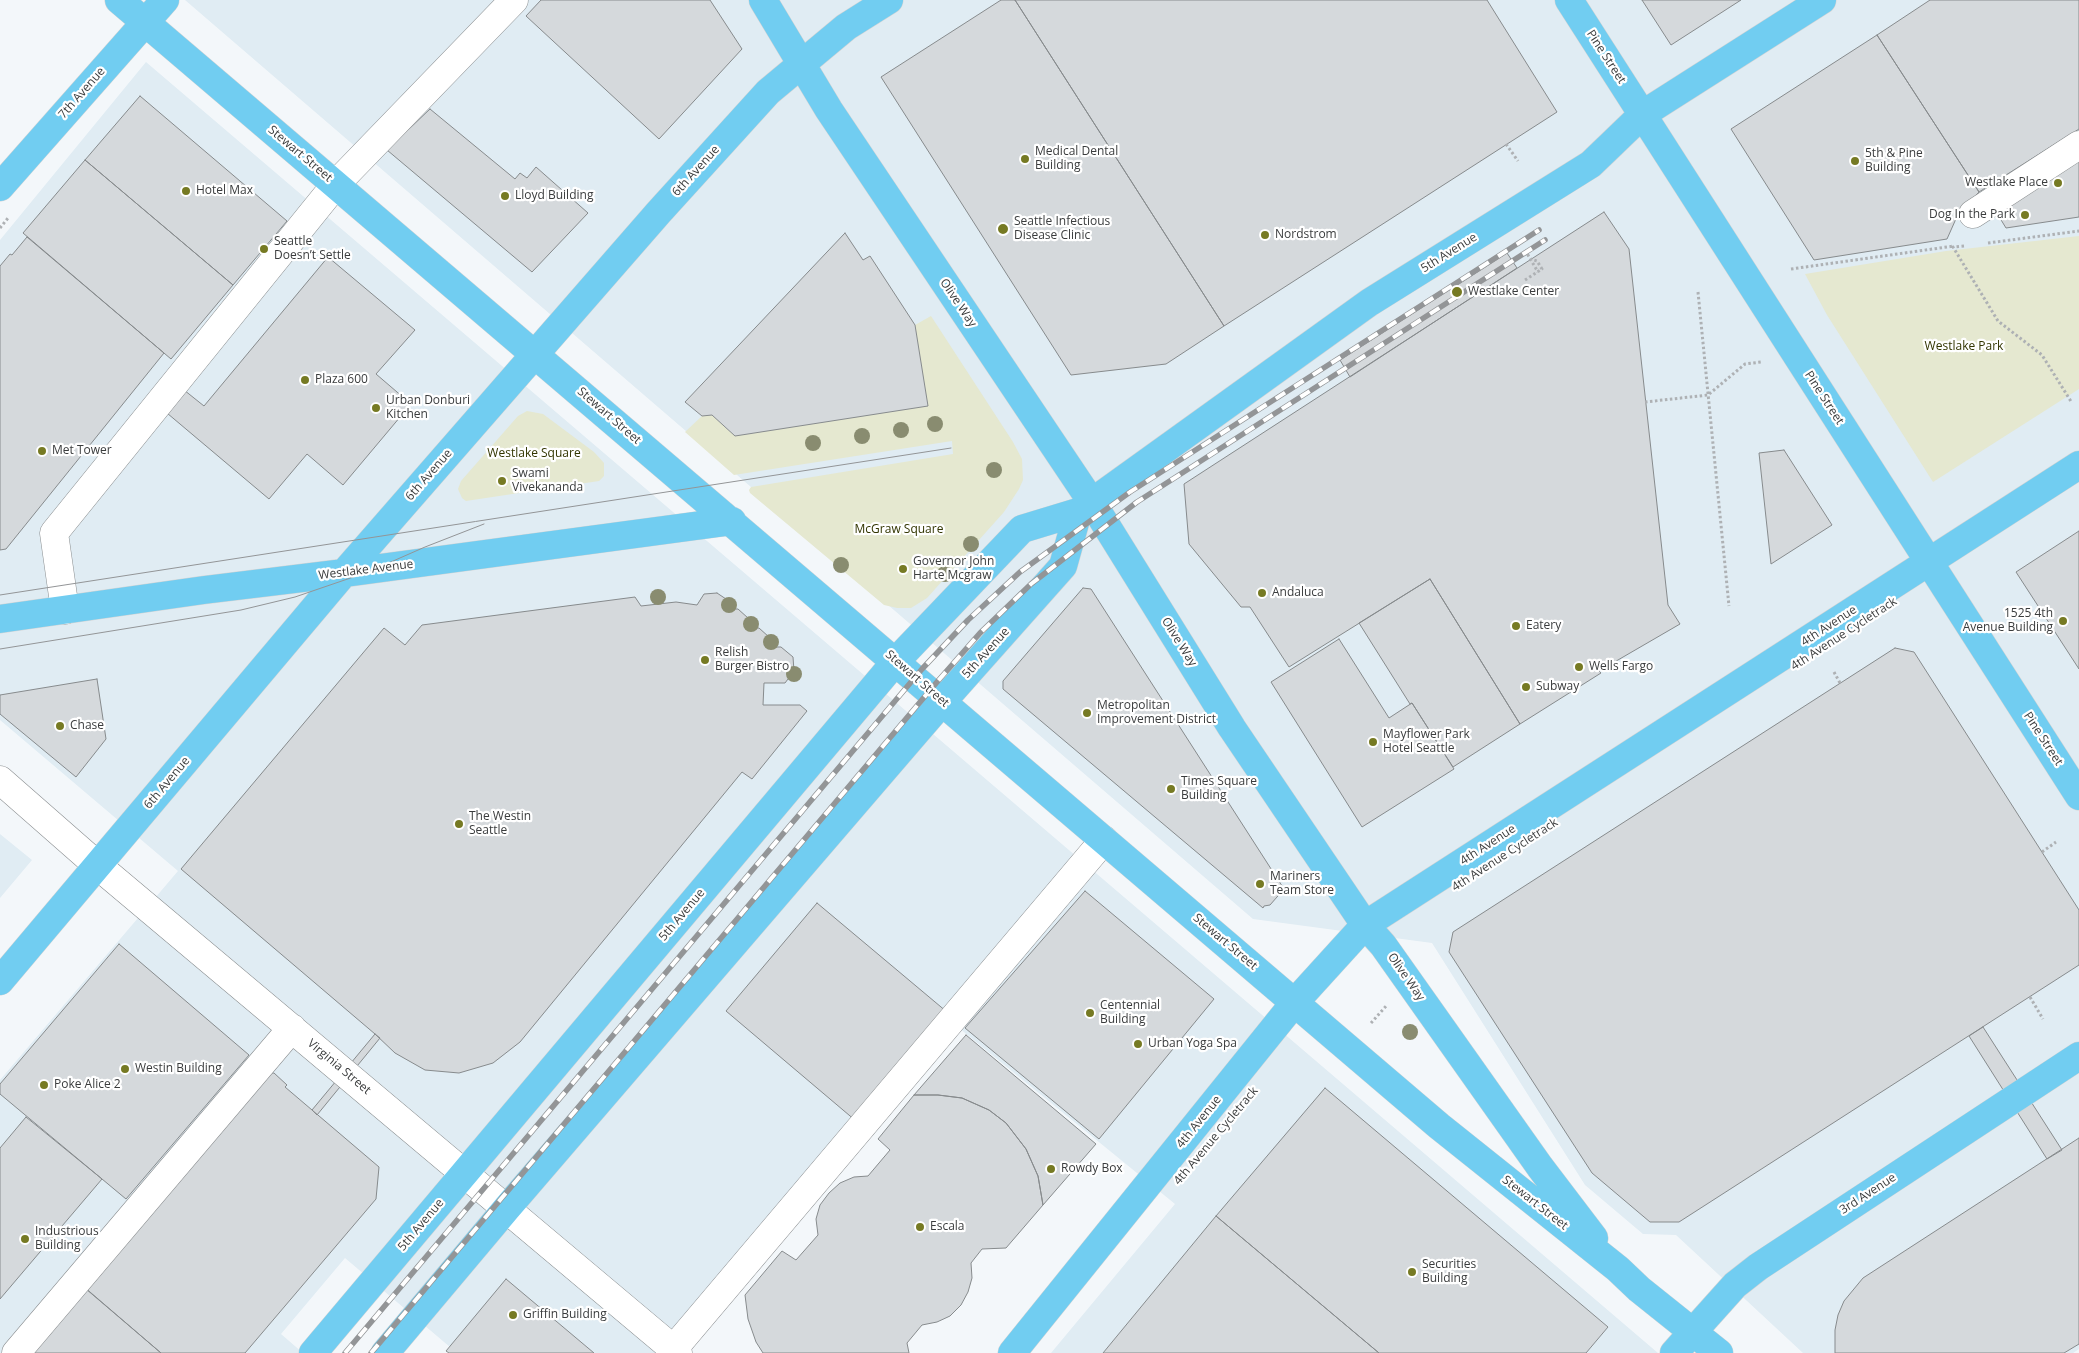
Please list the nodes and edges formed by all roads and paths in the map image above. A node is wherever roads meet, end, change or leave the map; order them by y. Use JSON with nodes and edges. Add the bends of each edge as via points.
{"nodes":[{"id":1,"x":120,"y":0,"type":"edge"},
{"id":2,"x":165,"y":0,"type":"edge"},
{"id":3,"x":514,"y":0,"type":"edge"},
{"id":4,"x":763,"y":0,"type":"edge"},
{"id":5,"x":889,"y":0,"type":"edge"},
{"id":6,"x":1569,"y":0,"type":"edge"},
{"id":7,"x":1822,"y":0,"type":"edge"},
{"id":8,"x":144,"y":21,"type":"junction"},
{"id":9,"x":800,"y":64,"type":"junction"},
{"id":10,"x":1643,"y":114,"type":"junction"},
{"id":11,"x":1506,"y":144,"type":"dead end"},
{"id":12,"x":2079,"y":144,"type":"edge"},
{"id":13,"x":1518,"y":161,"type":"dead end"},
{"id":14,"x":336,"y":184,"type":"junction"},
{"id":15,"x":0,"y":187,"type":"edge"},
{"id":16,"x":1974,"y":214,"type":"joint"},
{"id":17,"x":2079,"y":231,"type":"edge"},
{"id":18,"x":1983,"y":244,"type":"dead end"},
{"id":19,"x":1973,"y":245,"type":"dead end"},
{"id":20,"x":1953,"y":247,"type":"junction"},
{"id":21,"x":1525,"y":250,"type":"dead end"},
{"id":22,"x":1791,"y":269,"type":"dead end"},
{"id":23,"x":1525,"y":280,"type":"dead end"},
{"id":24,"x":1698,"y":292,"type":"dead end"},
{"id":25,"x":536,"y":354,"type":"junction"},
{"id":26,"x":1762,"y":362,"type":"dead end"},
{"id":27,"x":1708,"y":395,"type":"junction"},
{"id":28,"x":1645,"y":402,"type":"dead end"},
{"id":29,"x":2072,"y":403,"type":"dead end"},
{"id":30,"x":2079,"y":465,"type":"edge"},
{"id":31,"x":1084,"y":507,"type":"junction"},
{"id":32,"x":732,"y":521,"type":"junction"},
{"id":33,"x":1928,"y":562,"type":"junction"},
{"id":34,"x":344,"y":573,"type":"junction"},
{"id":35,"x":1730,"y":606,"type":"dead end"},
{"id":36,"x":65,"y":610,"type":"junction"},
{"id":37,"x":0,"y":620,"type":"edge"},
{"id":38,"x":896,"y":661,"type":"junction"},
{"id":39,"x":1834,"y":672,"type":"dead end"},
{"id":40,"x":1840,"y":683,"type":"dead end"},
{"id":41,"x":942,"y":702,"type":"junction"},
{"id":42,"x":0,"y":780,"type":"edge"},
{"id":43,"x":2079,"y":796,"type":"edge"},
{"id":44,"x":1104,"y":840,"type":"junction"},
{"id":45,"x":2056,"y":842,"type":"dead end"},
{"id":46,"x":2042,"y":852,"type":"dead end"},
{"id":47,"x":97,"y":865,"type":"junction"},
{"id":48,"x":1365,"y":925,"type":"junction"},
{"id":49,"x":0,"y":981,"type":"edge"},
{"id":50,"x":2030,"y":997,"type":"dead end"},
{"id":51,"x":1295,"y":1002,"type":"junction"},
{"id":52,"x":2043,"y":1018,"type":"dead end"},
{"id":53,"x":292,"y":1028,"type":"junction"},
{"id":54,"x":2079,"y":1056,"type":"edge"},
{"id":55,"x":465,"y":1172,"type":"junction"},
{"id":56,"x":507,"y":1208,"type":"junction"},
{"id":57,"x":1618,"y":1269,"type":"junction"},
{"id":58,"x":1693,"y":1331,"type":"junction"},
{"id":59,"x":674,"y":1352,"type":"edge"},
{"id":60,"x":16,"y":1353,"type":"edge"},
{"id":61,"x":313,"y":1353,"type":"edge"},
{"id":62,"x":385,"y":1353,"type":"edge"},
{"id":63,"x":1012,"y":1353,"type":"edge"},
{"id":64,"x":1674,"y":1353,"type":"edge"},
{"id":65,"x":1719,"y":1353,"type":"edge"}],
"edges":[{"from":1,"to":8,"type":"main road","name":"Stewart Street"},
{"from":2,"to":8,"type":"main road","name":"7th Avenue"},
{"from":3,"to":14,"type":"street"},
{"from":4,"to":9,"type":"main road","name":"Olive Way"},
{"from":5,"to":9,"type":"main road","name":"6th Avenue","via":[[846,27]]},
{"from":6,"to":10,"type":"main road","name":"Pine Street"},
{"from":7,"to":10,"type":"main road","name":"5th Avenue"},
{"from":8,"to":14,"type":"main road","name":"Stewart Street"},
{"from":8,"to":15,"type":"main road","name":"7th Avenue"},
{"from":9,"to":25,"type":"main road","name":"6th Avenue","via":[[768,92]]},
{"from":9,"to":31,"type":"main road","name":"Olive Way"},
{"from":10,"to":31,"type":"main road","name":"5th Avenue","via":[[1591,164],[1370,302]]},
{"from":10,"to":33,"type":"main road","name":"Pine Street"},
{"from":11,"to":13,"type":"path"},
{"from":12,"to":16,"type":"street"},
{"from":14,"to":25,"type":"main road","name":"Stewart Street"},
{"from":14,"to":36,"type":"street","via":[[54,533]]},
{"from":16,"to":20,"type":"path","via":[[1969,236]]},
{"from":17,"to":18,"type":"path"},
{"from":19,"to":20,"type":"path"},
{"from":20,"to":22,"type":"path"},
{"from":20,"to":29,"type":"path","via":[[1998,321],[2042,355]]},
{"from":21,"to":23,"type":"path","via":[[1538,272]]},
{"from":24,"to":27,"type":"path"},
{"from":25,"to":32,"type":"main road","name":"Stewart Street"},
{"from":25,"to":34,"type":"main road","name":"6th Avenue"},
{"from":26,"to":27,"type":"path","via":[[1745,364]]},
{"from":27,"to":28,"type":"path"},
{"from":27,"to":35,"type":"path"},
{"from":30,"to":33,"type":"main road","name":"4th Avenue"},
{"from":31,"to":38,"type":"main road","name":"5th Avenue","via":[[1022,529]]},
{"from":31,"to":41,"type":"main road","name":"5th Avenue","via":[[1063,566]]},
{"from":31,"to":48,"type":"main road","name":"Olive Way"},
{"from":32,"to":34,"type":"main road","name":"Westlake Avenue"},
{"from":32,"to":38,"type":"main road","name":"Stewart Street"},
{"from":33,"to":43,"type":"main road","name":"Pine Street"},
{"from":33,"to":48,"type":"main road","name":"4th Avenue"},
{"from":34,"to":36,"type":"main road","name":"Westlake Avenue"},
{"from":34,"to":47,"type":"main road","name":"6th Avenue"},
{"from":36,"to":37,"type":"main road","name":"Westlake Avenue"},
{"from":38,"to":41,"type":"main road","name":"Stewart Street"},
{"from":38,"to":55,"type":"main road","name":"5th Avenue"},
{"from":39,"to":40,"type":"path"},
{"from":41,"to":44,"type":"main road","name":"Stewart Street"},
{"from":41,"to":56,"type":"main road","name":"5th Avenue"},
{"from":42,"to":47,"type":"street","name":"Virginia Street"},
{"from":44,"to":51,"type":"main road","name":"Stewart Street"},
{"from":44,"to":59,"type":"street"},
{"from":45,"to":46,"type":"path"},
{"from":47,"to":49,"type":"main road","name":"6th Avenue"},
{"from":47,"to":53,"type":"street","name":"Virginia Street"},
{"from":48,"to":51,"type":"main road","name":"4th Avenue"},
{"from":48,"to":57,"type":"main road","name":"Olive Way","via":[[1383,945],[1540,1167]]},
{"from":50,"to":52,"type":"path"},
{"from":51,"to":57,"type":"main road","name":"Stewart Street","via":[[1461,1144]]},
{"from":51,"to":63,"type":"main road","name":"4th Avenue"},
{"from":53,"to":55,"type":"street","name":"Virginia Street"},
{"from":53,"to":60,"type":"street"},
{"from":54,"to":58,"type":"main road","name":"3rd Avenue","via":[[1758,1267],[1735,1285]]},
{"from":55,"to":56,"type":"street","name":"Virginia Street"},
{"from":55,"to":61,"type":"main road","name":"5th Avenue"},
{"from":56,"to":59,"type":"street","name":"Virginia Street"},
{"from":56,"to":62,"type":"main road","name":"5th Avenue"},
{"from":57,"to":58,"type":"main road","name":"Stewart Street"},
{"from":58,"to":64,"type":"main road","name":"3rd Avenue"},
{"from":58,"to":65,"type":"main road","name":"Stewart Street"}]}
